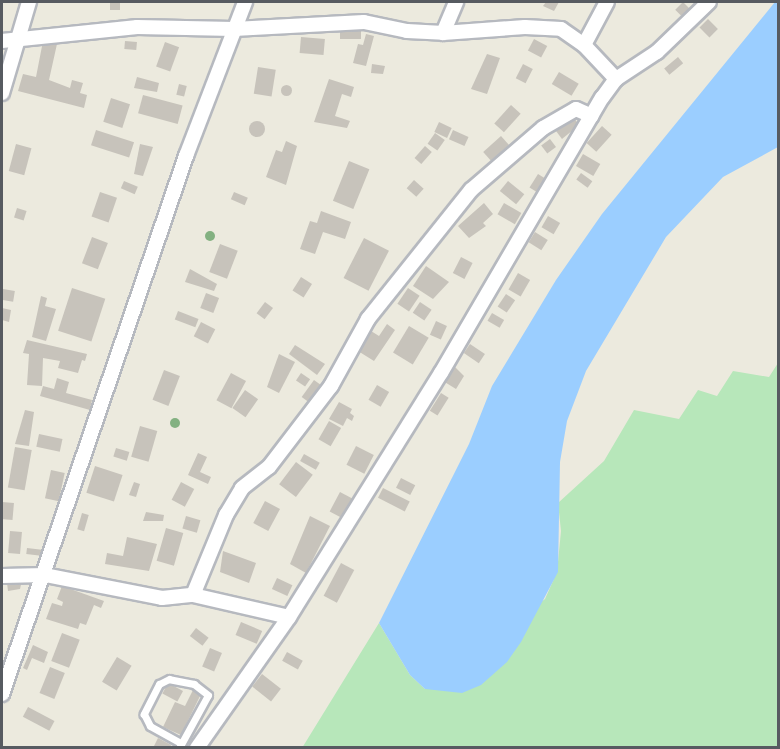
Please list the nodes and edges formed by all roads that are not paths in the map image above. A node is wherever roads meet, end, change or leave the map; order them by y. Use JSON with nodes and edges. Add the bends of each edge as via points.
{"nodes":[{"id":1,"x":29,"y":2,"type":"edge"},
{"id":2,"x":245,"y":2,"type":"edge"},
{"id":3,"x":456,"y":2,"type":"edge"},
{"id":4,"x":607,"y":2,"type":"edge"},
{"id":5,"x":709,"y":2,"type":"edge"},
{"id":6,"x":234,"y":29,"type":"junction"},
{"id":7,"x":444,"y":33,"type":"junction"},
{"id":8,"x":9,"y":41,"type":"edge"},
{"id":9,"x":584,"y":45,"type":"junction"},
{"id":10,"x":616,"y":79,"type":"junction"},
{"id":11,"x":2,"y":93,"type":"edge"},
{"id":12,"x":592,"y":116,"type":"junction"},
{"id":13,"x":45,"y":575,"type":"junction"},
{"id":14,"x":2,"y":576,"type":"edge"},
{"id":15,"x":193,"y":595,"type":"junction"},
{"id":16,"x":289,"y":617,"type":"junction"},
{"id":17,"x":2,"y":694,"type":"edge"},
{"id":18,"x":179,"y":745,"type":"edge"},
{"id":19,"x":197,"y":747,"type":"edge"}],
"edges":[{"from":1,"to":8,"type":"street"},
{"from":2,"to":6,"type":"street"},
{"from":3,"to":7,"type":"street"},
{"from":4,"to":9,"type":"street"},
{"from":5,"to":10,"type":"street","via":[[657,52]]},
{"from":6,"to":7,"type":"street","via":[[364,22],[406,31]]},
{"from":6,"to":8,"type":"street","via":[[137,27]]},
{"from":6,"to":13,"type":"street","via":[[186,156]]},
{"from":7,"to":9,"type":"street","via":[[525,27],[561,29]]},
{"from":8,"to":11,"type":"street"},
{"from":9,"to":10,"type":"street"},
{"from":10,"to":12,"type":"street"},
{"from":12,"to":15,"type":"street","via":[[576,109],[543,128],[471,190],[368,319],[343,358],[331,386],[269,467],[242,488],[225,515]]},
{"from":12,"to":16,"type":"street","via":[[441,373]]},
{"from":13,"to":14,"type":"street"},
{"from":13,"to":15,"type":"street","via":[[162,598]]},
{"from":13,"to":17,"type":"street"},
{"from":15,"to":16,"type":"street"},
{"from":16,"to":19,"type":"street"},
{"from":18,"to":18,"type":"lane","via":[[150,726],[144,714],[159,684],[169,679],[194,684],[208,695]]}]}
